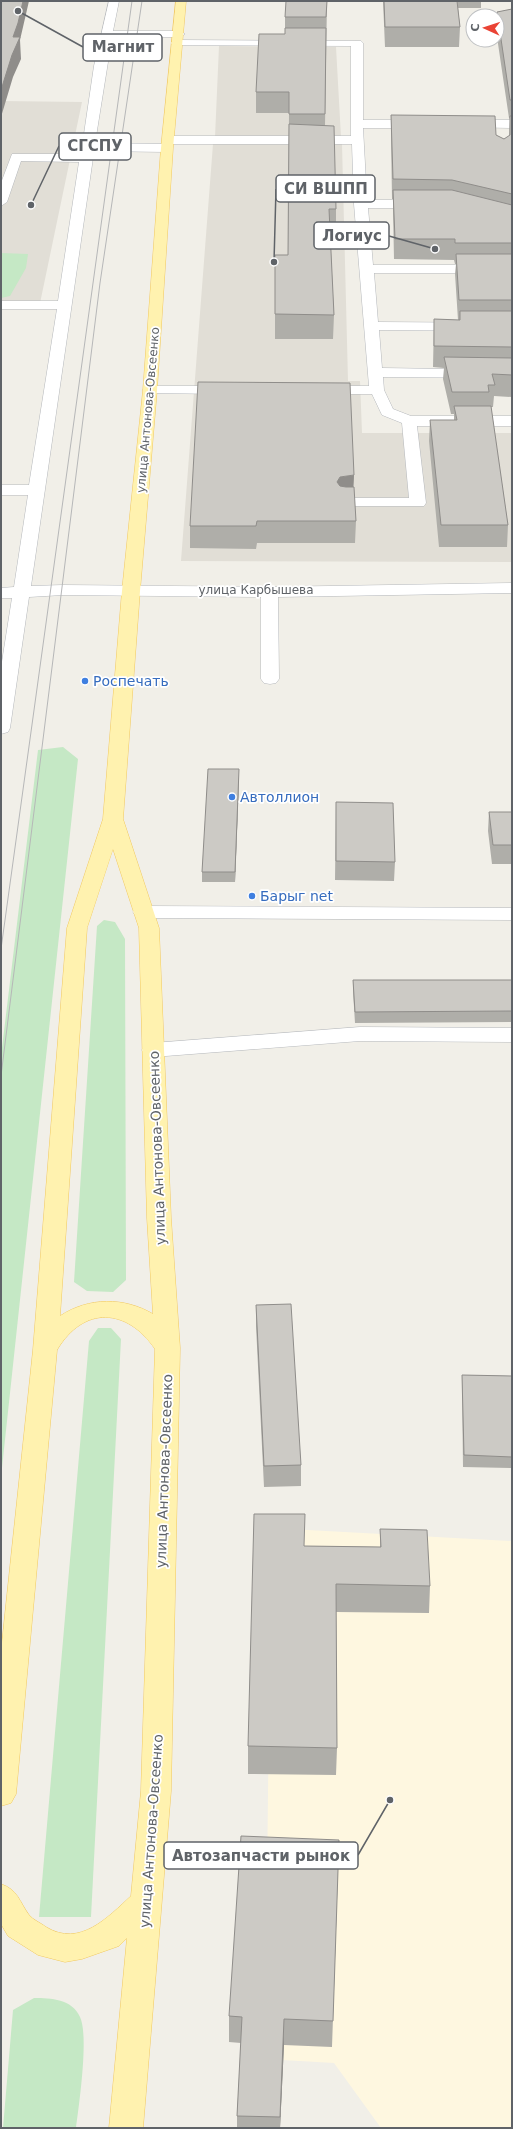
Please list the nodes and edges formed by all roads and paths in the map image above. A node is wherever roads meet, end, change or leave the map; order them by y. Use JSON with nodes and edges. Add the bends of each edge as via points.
{"nodes":[{"id":1,"x":114,"y":1,"type":"edge"},
{"id":2,"x":181,"y":1,"type":"edge"},
{"id":3,"x":106,"y":34,"type":"junction"},
{"id":4,"x":178,"y":39,"type":"junction"},
{"id":5,"x":357,"y":124,"type":"junction"},
{"id":6,"x":437,"y":124,"type":"edge"},
{"id":7,"x":453,"y":124,"type":"edge"},
{"id":8,"x":506,"y":124,"type":"edge"},
{"id":9,"x":502,"y":138,"type":"edge"},
{"id":10,"x":357,"y":140,"type":"junction"},
{"id":11,"x":168,"y":144,"type":"junction"},
{"id":12,"x":87,"y":152,"type":"junction"},
{"id":13,"x":1,"y":202,"type":"edge"},
{"id":14,"x":361,"y":204,"type":"junction"},
{"id":15,"x":436,"y":204,"type":"edge"},
{"id":16,"x":367,"y":269,"type":"junction"},
{"id":17,"x":512,"y":269,"type":"edge"},
{"id":18,"x":1,"y":305,"type":"edge"},
{"id":19,"x":65,"y":305,"type":"junction"},
{"id":20,"x":372,"y":326,"type":"junction"},
{"id":21,"x":512,"y":327,"type":"edge"},
{"id":22,"x":375,"y":372,"type":"junction"},
{"id":23,"x":512,"y":374,"type":"edge"},
{"id":24,"x":150,"y":390,"type":"junction"},
{"id":25,"x":238,"y":390,"type":"edge"},
{"id":26,"x":307,"y":390,"type":"edge"},
{"id":27,"x":377,"y":390,"type":"junction"},
{"id":28,"x":409,"y":421,"type":"junction"},
{"id":29,"x":512,"y":421,"type":"edge"},
{"id":30,"x":1,"y":490,"type":"edge"},
{"id":31,"x":38,"y":490,"type":"junction"},
{"id":32,"x":346,"y":503,"type":"edge"},
{"id":33,"x":512,"y":588,"type":"edge"},
{"id":34,"x":131,"y":591,"type":"junction"},
{"id":35,"x":22,"y":592,"type":"junction"},
{"id":36,"x":269,"y":592,"type":"junction"},
{"id":37,"x":1,"y":593,"type":"edge"},
{"id":38,"x":270,"y":679,"type":"dead end"},
{"id":39,"x":1,"y":728,"type":"edge"},
{"id":40,"x":113,"y":819,"type":"junction"},
{"id":41,"x":144,"y":912,"type":"junction"},
{"id":42,"x":512,"y":914,"type":"edge"},
{"id":43,"x":512,"y":1034,"type":"edge"},
{"id":44,"x":153,"y":1050,"type":"junction"},
{"id":45,"x":168,"y":1348,"type":"junction"},
{"id":46,"x":45,"y":1350,"type":"junction"},
{"id":47,"x":1,"y":1794,"type":"edge"},
{"id":48,"x":1,"y":1897,"type":"edge"},
{"id":49,"x":146,"y":1902,"type":"junction"},
{"id":50,"x":126,"y":2128,"type":"edge"}],
"edges":[{"from":1,"to":3,"type":"street"},
{"from":2,"to":4,"type":"main road","name":"улица Антонова-Овсеенко"},
{"from":3,"to":4,"type":"street"},
{"from":3,"to":12,"type":"street"},
{"from":4,"to":5,"type":"street","via":[[357,44]]},
{"from":4,"to":11,"type":"main road","name":"улица Антонова-Овсеенко"},
{"from":5,"to":6,"type":"street"},
{"from":5,"to":10,"type":"street"},
{"from":7,"to":8,"type":"street"},
{"from":8,"to":9,"type":"street"},
{"from":10,"to":11,"type":"street"},
{"from":10,"to":14,"type":"street"},
{"from":11,"to":12,"type":"street"},
{"from":11,"to":24,"type":"main road","name":"улица Антонова-Овсеенко"},
{"from":12,"to":13,"type":"street","via":[[16,157]]},
{"from":12,"to":19,"type":"street"},
{"from":14,"to":15,"type":"street"},
{"from":14,"to":16,"type":"street"},
{"from":16,"to":17,"type":"street"},
{"from":16,"to":20,"type":"street"},
{"from":18,"to":19,"type":"street"},
{"from":19,"to":31,"type":"street"},
{"from":20,"to":21,"type":"street"},
{"from":20,"to":22,"type":"street"},
{"from":22,"to":23,"type":"street"},
{"from":22,"to":27,"type":"street"},
{"from":24,"to":25,"type":"street"},
{"from":24,"to":34,"type":"main road","name":"улица Антонова-Овсеенко"},
{"from":26,"to":27,"type":"street"},
{"from":27,"to":28,"type":"street","via":[[387,412]]},
{"from":28,"to":29,"type":"street"},
{"from":28,"to":32,"type":"street","via":[[418,503]]},
{"from":30,"to":31,"type":"street"},
{"from":31,"to":35,"type":"street"},
{"from":33,"to":36,"type":"street","name":"улица Карбышева"},
{"from":34,"to":35,"type":"street","name":"улица Карбышева"},
{"from":34,"to":36,"type":"street","name":"улица Карбышева"},
{"from":34,"to":40,"type":"main road","name":"улица Антонова-Овсеенко"},
{"from":35,"to":37,"type":"street","name":"улица Карбышева"},
{"from":35,"to":39,"type":"street"},
{"from":36,"to":38,"type":"street"},
{"from":40,"to":41,"type":"main road","name":"улица Антонова-Овсеенко"},
{"from":40,"to":46,"type":"main road","name":"улица Антонова-Овсеенко","via":[[77,928]]},
{"from":41,"to":42,"type":"street"},
{"from":41,"to":44,"type":"main road","name":"улица Антонова-Овсеенко","via":[[149,928]]},
{"from":43,"to":44,"type":"street","via":[[360,1034]]},
{"from":44,"to":45,"type":"main road","name":"улица Антонова-Овсеенко","via":[[159,1218]]},
{"from":45,"to":46,"type":"main road","via":[[157,1332],[143,1319],[127,1312],[107,1308],[76,1317],[57,1331]]},
{"from":45,"to":49,"type":"main road","name":"улица Антонова-Овсеенко","via":[[156,1791]]},
{"from":46,"to":47,"type":"main road","name":"улица Антонова-Овсеенко"},
{"from":48,"to":49,"type":"main road","via":[[18,1926],[49,1945],[65,1948],[82,1946],[108,1936]]},
{"from":49,"to":50,"type":"main road","name":"улица Антонова-Овсеенко"}]}
